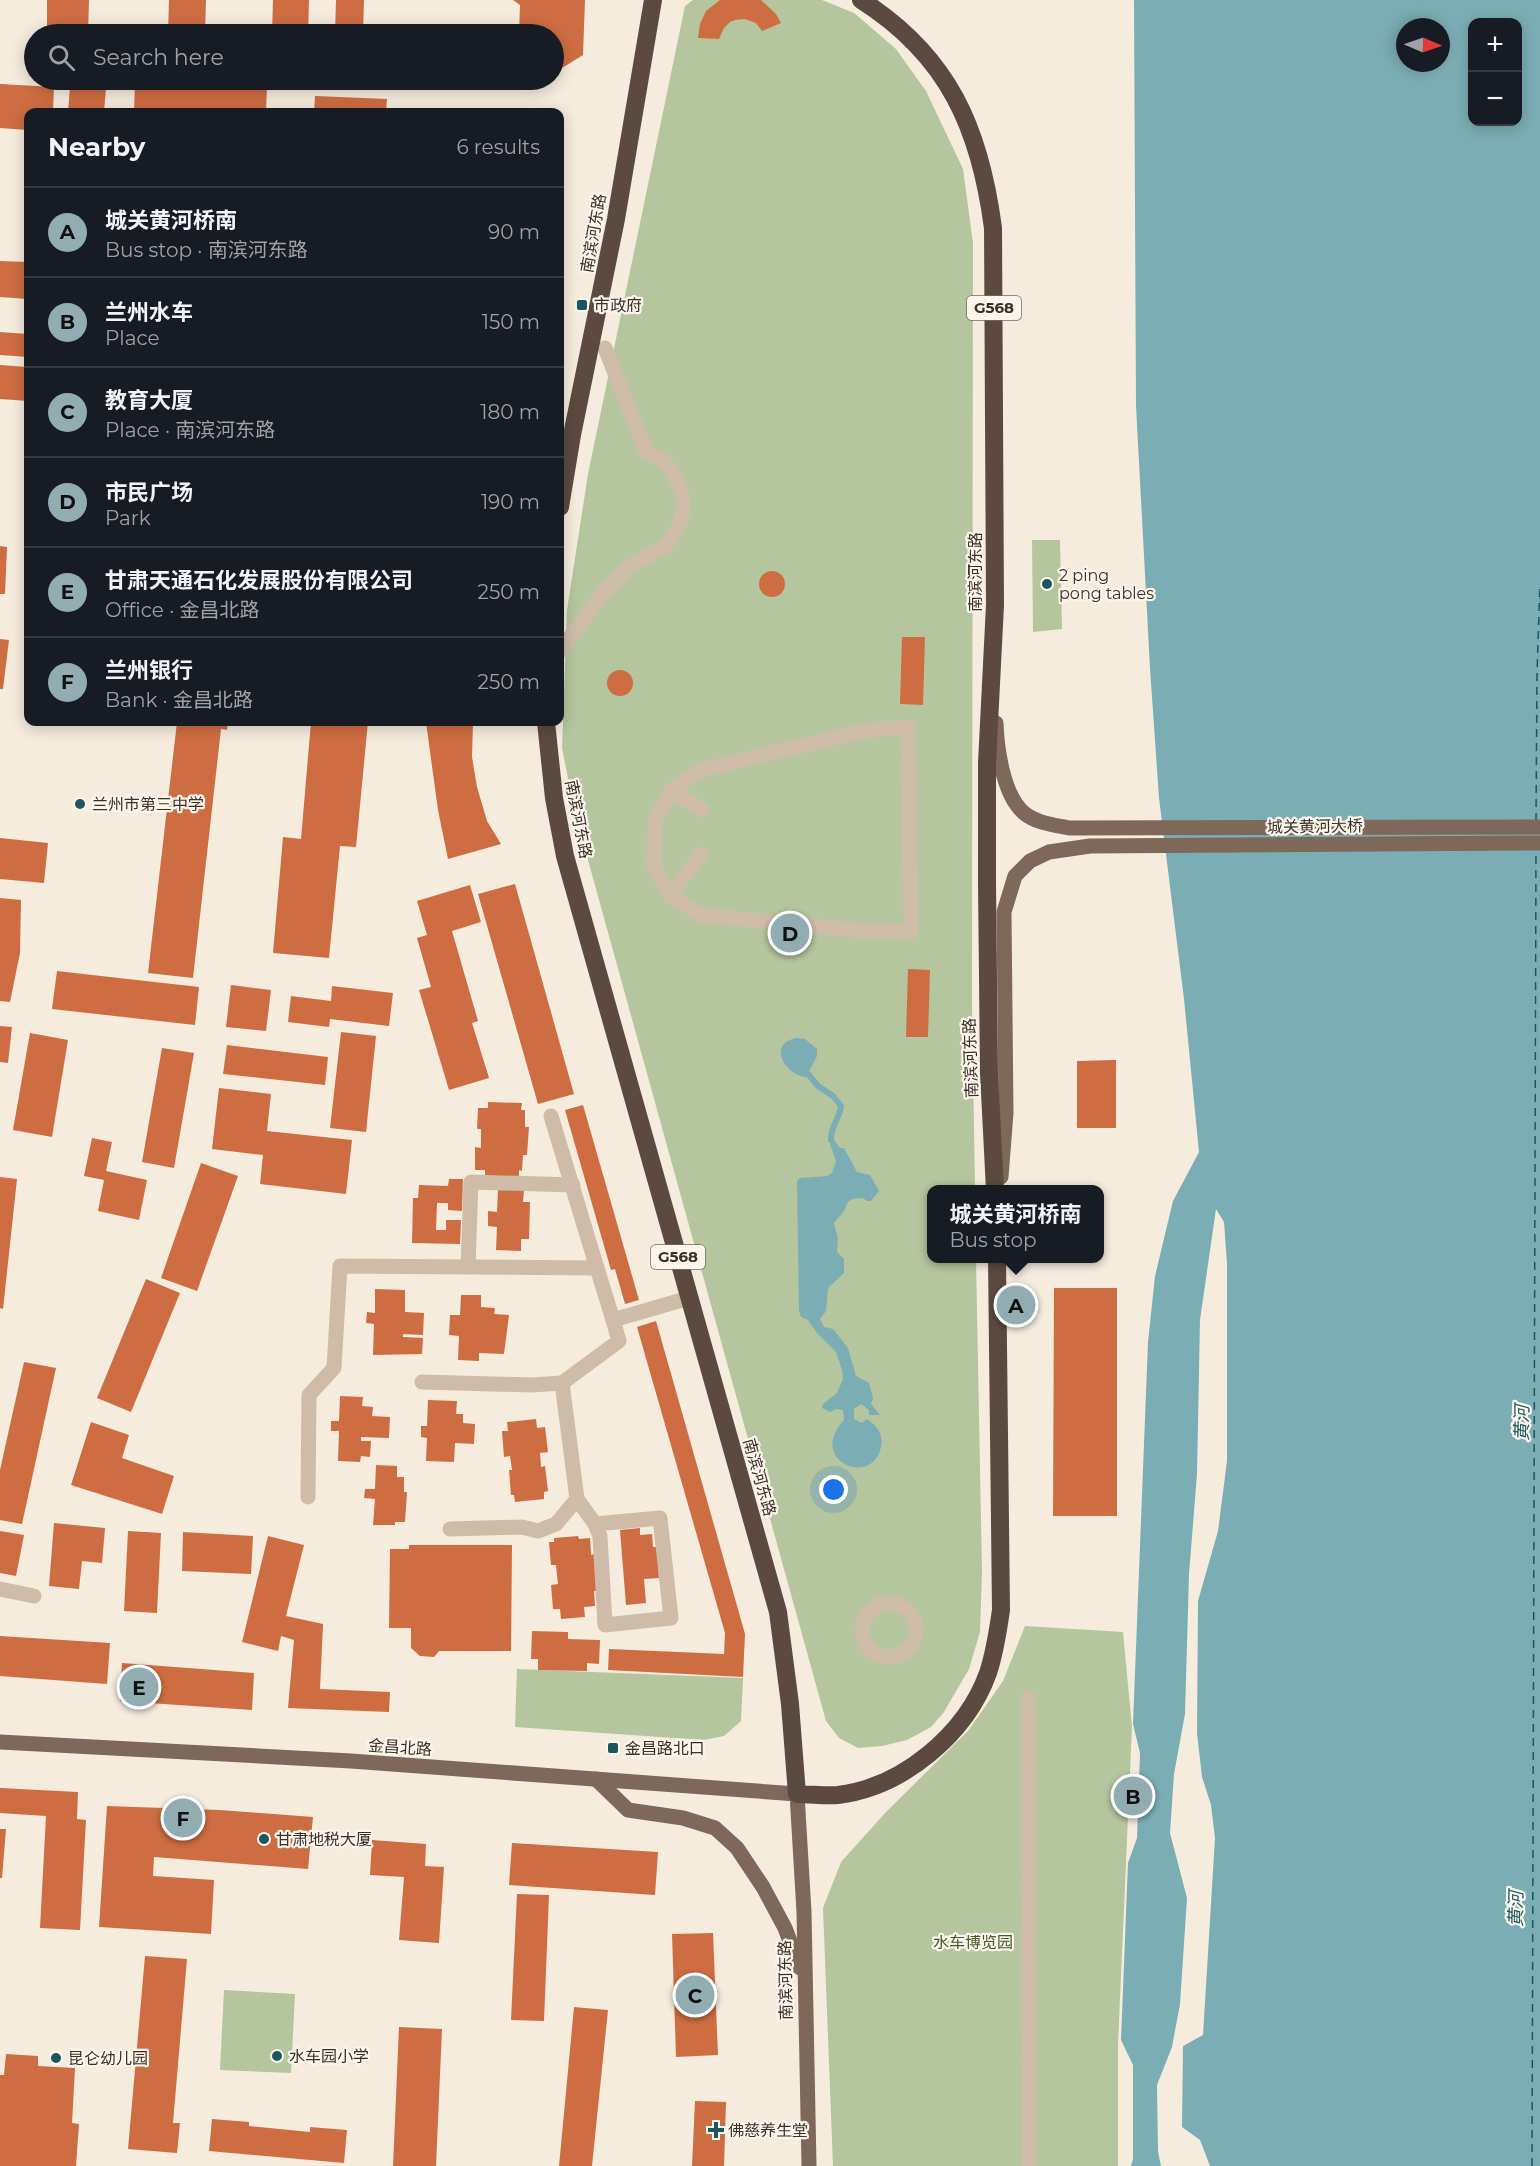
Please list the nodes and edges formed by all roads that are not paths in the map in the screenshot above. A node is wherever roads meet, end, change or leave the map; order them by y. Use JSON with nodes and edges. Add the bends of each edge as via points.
{"nodes":[{"id":1,"x":653,"y":0,"type":"edge"},
{"id":2,"x":861,"y":0,"type":"edge"},
{"id":3,"x":605,"y":348,"type":"dead end"},
{"id":4,"x":564,"y":483,"type":"edge"},
{"id":5,"x":564,"y":646,"type":"edge"},
{"id":6,"x":992,"y":662,"type":"junction"},
{"id":7,"x":546,"y":726,"type":"edge"},
{"id":8,"x":672,"y":790,"type":"junction"},
{"id":9,"x":702,"y":810,"type":"dead end"},
{"id":10,"x":1540,"y":827,"type":"edge"},
{"id":11,"x":1540,"y":843,"type":"edge"},
{"id":12,"x":701,"y":854,"type":"dead end"},
{"id":13,"x":670,"y":895,"type":"junction"},
{"id":14,"x":1004,"y":912,"type":"joint"},
{"id":15,"x":551,"y":1116,"type":"dead end"},
{"id":16,"x":573,"y":1185,"type":"junction"},
{"id":17,"x":995,"y":1185,"type":"edge"},
{"id":18,"x":1000,"y":1185,"type":"edge"},
{"id":19,"x":997,"y":1263,"type":"edge"},
{"id":20,"x":468,"y":1267,"type":"junction"},
{"id":21,"x":597,"y":1268,"type":"junction"},
{"id":22,"x":689,"y":1298,"type":"junction"},
{"id":23,"x":613,"y":1320,"type":"junction"},
{"id":24,"x":422,"y":1382,"type":"dead end"},
{"id":25,"x":562,"y":1383,"type":"junction"},
{"id":26,"x":308,"y":1497,"type":"dead end"},
{"id":27,"x":577,"y":1499,"type":"junction"},
{"id":28,"x":595,"y":1524,"type":"junction"},
{"id":29,"x":450,"y":1529,"type":"dead end"},
{"id":30,"x":0,"y":1589,"type":"edge"},
{"id":31,"x":34,"y":1596,"type":"dead end"},
{"id":32,"x":1028,"y":1698,"type":"dead end"},
{"id":33,"x":0,"y":1742,"type":"edge"},
{"id":34,"x":596,"y":1779,"type":"junction"},
{"id":35,"x":797,"y":1794,"type":"junction"},
{"id":36,"x":805,"y":1980,"type":"junction"},
{"id":37,"x":809,"y":2166,"type":"edge"},
{"id":38,"x":1029,"y":2166,"type":"edge"}],
"edges":[{"from":1,"to":4,"type":"highway","name":"南滨河东路","via":[[616,219]]},
{"from":2,"to":6,"type":"highway","name":"南滨河东路","number":"G568","via":[[913,41],[940,71],[961,107],[987,185],[993,228]]},
{"from":3,"to":5,"type":"street","via":[[646,451],[663,460],[675,475],[682,493],[683,512],[677,530],[665,546],[628,567]]},
{"from":6,"to":10,"type":"main road","name":"城关黄河大桥","via":[[997,741],[1005,778],[1024,813],[1044,823],[1091,830]]},
{"from":6,"to":17,"type":"highway","name":"南滨河东路","number":"G568","via":[[987,882]]},
{"from":7,"to":22,"type":"highway","name":"南滨河东路","number":"G568","via":[[565,856]]},
{"from":8,"to":9,"type":"street"},
{"from":8,"to":13,"type":"street","via":[[655,818],[654,867]]},
{"from":8,"to":13,"type":"street","via":[[700,770],[868,730],[908,727],[910,931],[866,931],[701,915]]},
{"from":11,"to":14,"type":"main road","name":"城关黄河大桥","via":[[1090,846],[1049,852],[1030,861],[1015,876]]},
{"from":12,"to":13,"type":"street"},
{"from":14,"to":18,"type":"main road","name":"南滨河东路","via":[[1006,1113]]},
{"from":15,"to":16,"type":"street"},
{"from":16,"to":20,"type":"street","via":[[471,1182]]},
{"from":16,"to":21,"type":"street"},
{"from":19,"to":35,"type":"highway","via":[[1001,1610],[987,1674],[958,1724],[912,1767],[866,1789],[837,1795]]},
{"from":20,"to":21,"type":"street"},
{"from":20,"to":26,"type":"street","via":[[340,1266],[334,1368],[309,1395]]},
{"from":21,"to":23,"type":"street"},
{"from":22,"to":23,"type":"street"},
{"from":22,"to":35,"type":"highway","name":"南滨河东路","number":"G568","via":[[778,1612]]},
{"from":23,"to":25,"type":"street","via":[[619,1341]]},
{"from":24,"to":25,"type":"street"},
{"from":25,"to":27,"type":"street"},
{"from":27,"to":28,"type":"street"},
{"from":27,"to":29,"type":"street","via":[[556,1524],[538,1531],[522,1527]]},
{"from":28,"to":28,"type":"street","via":[[660,1518],[671,1618],[605,1625],[600,1536]]},
{"from":30,"to":31,"type":"street"},
{"from":32,"to":38,"type":"street"},
{"from":33,"to":34,"type":"main road","name":"金昌北路"},
{"from":34,"to":35,"type":"main road","name":"金昌北路"},
{"from":34,"to":36,"type":"main road","via":[[628,1810],[683,1818],[715,1828],[737,1848],[785,1928]]},
{"from":35,"to":36,"type":"main road","name":"南滨河东路"},
{"from":36,"to":37,"type":"main road","name":"南滨河东路"}]}
